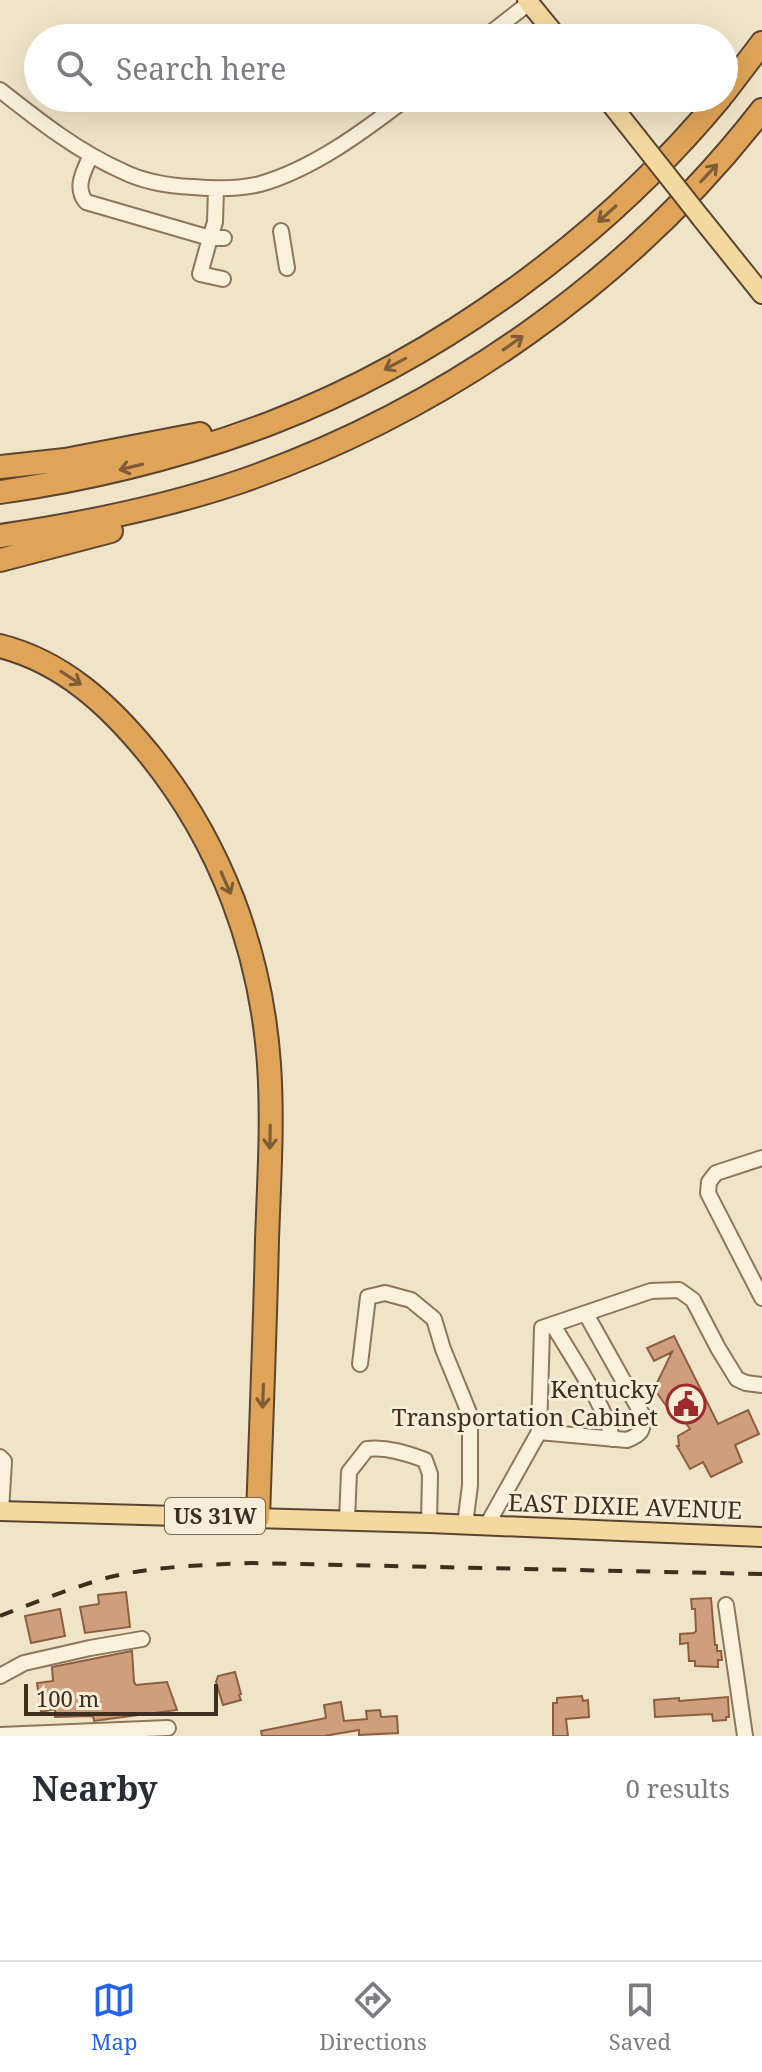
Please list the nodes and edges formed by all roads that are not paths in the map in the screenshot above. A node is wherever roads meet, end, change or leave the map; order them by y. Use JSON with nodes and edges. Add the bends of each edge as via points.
{"nodes":[{"id":1,"x":528,"y":1,"type":"edge"},
{"id":2,"x":501,"y":24,"type":"edge"},
{"id":3,"x":547,"y":24,"type":"edge"},
{"id":4,"x":762,"y":43,"type":"edge"},
{"id":5,"x":738,"y":75,"type":"edge"},
{"id":6,"x":0,"y":90,"type":"edge"},
{"id":7,"x":24,"y":109,"type":"edge"},
{"id":8,"x":28,"y":112,"type":"edge"},
{"id":9,"x":389,"y":112,"type":"edge"},
{"id":10,"x":617,"y":112,"type":"edge"},
{"id":11,"x":707,"y":112,"type":"edge"},
{"id":12,"x":762,"y":112,"type":"edge"},
{"id":13,"x":91,"y":155,"type":"junction"},
{"id":14,"x":216,"y":189,"type":"junction"},
{"id":15,"x":281,"y":231,"type":"dead end"},
{"id":16,"x":217,"y":238,"type":"junction"},
{"id":17,"x":287,"y":268,"type":"dead end"},
{"id":18,"x":223,"y":279,"type":"dead end"},
{"id":19,"x":759,"y":285,"type":"edge"},
{"id":20,"x":471,"y":371,"type":"junction"},
{"id":21,"x":361,"y":382,"type":"junction"},
{"id":22,"x":0,"y":467,"type":"edge"},
{"id":23,"x":0,"y":492,"type":"edge"},
{"id":24,"x":0,"y":536,"type":"edge"},
{"id":25,"x":0,"y":560,"type":"edge"},
{"id":26,"x":0,"y":646,"type":"edge"},
{"id":27,"x":762,"y":1158,"type":"edge"},
{"id":28,"x":762,"y":1298,"type":"edge"},
{"id":29,"x":586,"y":1314,"type":"junction"},
{"id":30,"x":553,"y":1325,"type":"junction"},
{"id":31,"x":360,"y":1364,"type":"dead end"},
{"id":32,"x":762,"y":1385,"type":"edge"},
{"id":33,"x":539,"y":1432,"type":"junction"},
{"id":34,"x":612,"y":1439,"type":"junction"},
{"id":35,"x":0,"y":1457,"type":"edge"},
{"id":36,"x":1,"y":1511,"type":"edge"},
{"id":37,"x":258,"y":1518,"type":"junction"},
{"id":38,"x":347,"y":1520,"type":"junction"},
{"id":39,"x":429,"y":1523,"type":"junction"},
{"id":40,"x":465,"y":1525,"type":"junction"},
{"id":41,"x":487,"y":1525,"type":"junction"},
{"id":42,"x":762,"y":1537,"type":"edge"},
{"id":43,"x":726,"y":1605,"type":"dead end"},
{"id":44,"x":142,"y":1639,"type":"dead end"},
{"id":45,"x":0,"y":1676,"type":"edge"},
{"id":46,"x":168,"y":1728,"type":"dead end"},
{"id":47,"x":0,"y":1735,"type":"edge"},
{"id":48,"x":745,"y":1736,"type":"edge"}],
"edges":[{"from":1,"to":2,"type":"street"},
{"from":1,"to":3,"type":"main road"},
{"from":4,"to":5,"type":"highway"},
{"from":6,"to":7,"type":"street"},
{"from":8,"to":13,"type":"street"},
{"from":9,"to":14,"type":"street","via":[[316,162],[259,184]]},
{"from":10,"to":19,"type":"main road","bridge":true},
{"from":11,"to":21,"type":"highway","one_way":true,"via":[[630,193],[550,261],[463,324]]},
{"from":20,"to":12,"type":"highway","one_way":true,"via":[[556,312],[624,255]]},
{"from":13,"to":14,"type":"street","via":[[165,186]]},
{"from":13,"to":16,"type":"street","via":[[80,180],[86,202]]},
{"from":14,"to":16,"type":"street"},
{"from":15,"to":17,"type":"street"},
{"from":16,"to":18,"type":"street","via":[[200,274]]},
{"from":20,"to":24,"type":"highway","via":[[382,422],[289,464],[129,513]]},
{"from":20,"to":25,"type":"highway","via":[[376,431],[305,466],[150,521]]},
{"from":21,"to":22,"type":"highway","via":[[194,436]]},
{"from":21,"to":23,"type":"highway","one_way":true,"via":[[272,423],[194,449],[101,474]]},
{"from":26,"to":37,"type":"highway","one_way":true,"via":[[50,665],[80,684],[132,733],[212,852],[252,954],[266,1029],[271,1106]]},
{"from":27,"to":28,"type":"street","via":[[716,1173],[708,1193]]},
{"from":29,"to":30,"type":"street"},
{"from":29,"to":32,"type":"street","via":[[651,1291],[679,1290],[693,1300],[737,1379]]},
{"from":29,"to":34,"type":"street","via":[[643,1416],[639,1435]]},
{"from":30,"to":33,"type":"street","via":[[542,1328]]},
{"from":30,"to":34,"type":"street","via":[[602,1410]]},
{"from":31,"to":40,"type":"street","via":[[368,1297],[385,1293],[411,1300],[434,1319],[470,1415]]},
{"from":33,"to":34,"type":"street"},
{"from":33,"to":41,"type":"street"},
{"from":35,"to":36,"type":"street"},
{"from":36,"to":37,"type":"main road","number":"US 31W"},
{"from":37,"to":38,"type":"main road","number":"US 31W"},
{"from":38,"to":39,"type":"main road","number":"US 31W"},
{"from":38,"to":39,"type":"street","via":[[349,1472],[367,1449],[380,1448],[425,1460],[430,1474]]},
{"from":39,"to":40,"type":"main road","number":"US 31W"},
{"from":40,"to":41,"type":"main road","number":"US 31W"},
{"from":41,"to":42,"type":"main road","name":"EAST DIXIE AVENUE","number":"US 31W"},
{"from":43,"to":48,"type":"street"},
{"from":44,"to":45,"type":"street","via":[[24,1663]]},
{"from":46,"to":47,"type":"street"}]}
